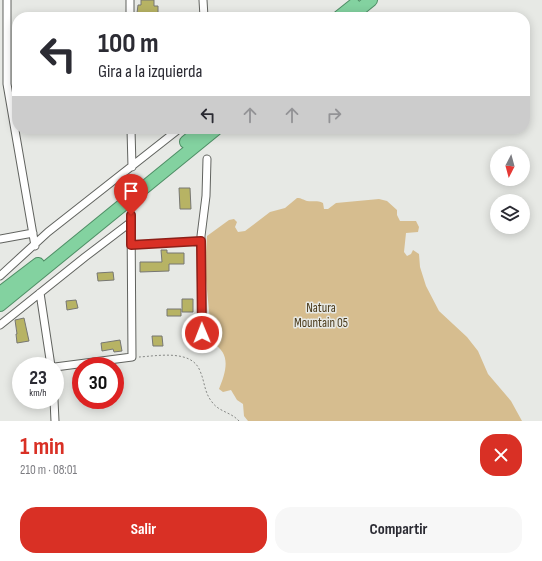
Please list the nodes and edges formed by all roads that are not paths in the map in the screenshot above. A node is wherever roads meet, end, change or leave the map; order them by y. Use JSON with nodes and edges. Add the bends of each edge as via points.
{"nodes":[{"id":1,"x":7,"y":0,"type":"edge"},
{"id":2,"x":130,"y":0,"type":"edge"},
{"id":3,"x":203,"y":0,"type":"edge"},
{"id":4,"x":359,"y":0,"type":"edge"},
{"id":5,"x":371,"y":0,"type":"edge"},
{"id":6,"x":130,"y":12,"type":"edge"},
{"id":7,"x":204,"y":12,"type":"edge"},
{"id":8,"x":344,"y":12,"type":"edge"},
{"id":9,"x":356,"y":12,"type":"edge"},
{"id":10,"x":12,"y":113,"type":"edge"},
{"id":11,"x":16,"y":134,"type":"edge"},
{"id":12,"x":131,"y":134,"type":"edge"},
{"id":13,"x":173,"y":134,"type":"edge"},
{"id":14,"x":196,"y":134,"type":"edge"},
{"id":15,"x":210,"y":134,"type":"edge"},
{"id":16,"x":207,"y":159,"type":"dead end"},
{"id":17,"x":132,"y":167,"type":"junction"},
{"id":18,"x":33,"y":233,"type":"junction"},
{"id":19,"x":0,"y":240,"type":"edge"},
{"id":20,"x":201,"y":241,"type":"junction"},
{"id":21,"x":131,"y":245,"type":"junction"},
{"id":22,"x":35,"y":246,"type":"junction"},
{"id":23,"x":0,"y":276,"type":"edge"},
{"id":24,"x":0,"y":293,"type":"edge"},
{"id":25,"x":40,"y":293,"type":"junction"},
{"id":26,"x":0,"y":305,"type":"edge"},
{"id":27,"x":0,"y":325,"type":"edge"},
{"id":28,"x":202,"y":333,"type":"dead end"},
{"id":29,"x":50,"y":357,"type":"edge"},
{"id":30,"x":64,"y":366,"type":"edge"},
{"id":31,"x":54,"y":409,"type":"edge"},
{"id":32,"x":55,"y":421,"type":"edge"}],
"edges":[{"from":1,"to":10,"type":"street","via":[[7,84]]},
{"from":2,"to":6,"type":"street"},
{"from":3,"to":7,"type":"street"},
{"from":4,"to":8,"type":"highway"},
{"from":5,"to":9,"type":"highway"},
{"from":11,"to":18,"type":"street"},
{"from":12,"to":17,"type":"street"},
{"from":13,"to":17,"type":"street"},
{"from":14,"to":24,"type":"highway"},
{"from":15,"to":26,"type":"highway"},
{"from":16,"to":20,"type":"street"},
{"from":17,"to":22,"type":"street","via":[[48,232]]},
{"from":18,"to":19,"type":"street"},
{"from":18,"to":22,"type":"street"},
{"from":20,"to":21,"type":"lane"},
{"from":20,"to":28,"type":"street"},
{"from":21,"to":25,"type":"street","via":[[131,219]]},
{"from":21,"to":30,"type":"street","via":[[132,358]]},
{"from":22,"to":23,"type":"street"},
{"from":25,"to":27,"type":"street"},
{"from":25,"to":29,"type":"street"},
{"from":31,"to":32,"type":"street"}]}
